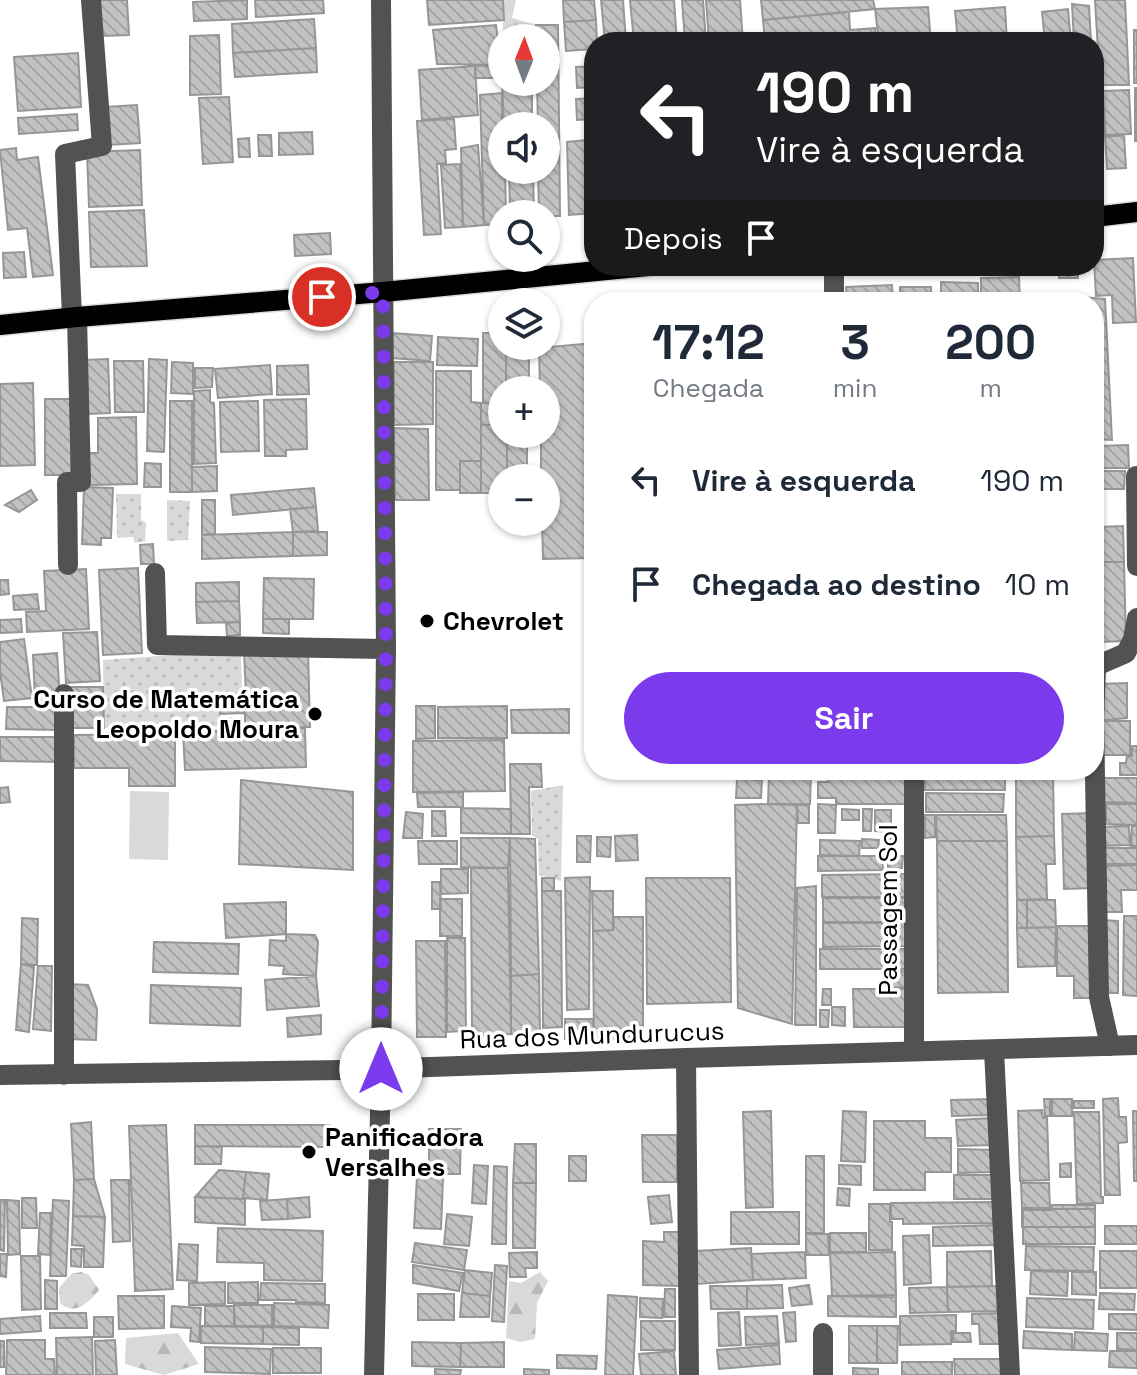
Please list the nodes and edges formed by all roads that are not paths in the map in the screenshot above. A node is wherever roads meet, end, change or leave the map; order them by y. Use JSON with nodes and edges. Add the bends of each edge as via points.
{"nodes":[{"id":1,"x":91,"y":0,"type":"edge"},
{"id":2,"x":381,"y":0,"type":"edge"},
{"id":3,"x":1137,"y":212,"type":"edge"},
{"id":4,"x":1104,"y":216,"type":"edge"},
{"id":5,"x":584,"y":272,"type":"edge"},
{"id":6,"x":383,"y":292,"type":"junction"},
{"id":7,"x":74,"y":317,"type":"junction"},
{"id":8,"x":0,"y":325,"type":"edge"},
{"id":9,"x":1136,"y":476,"type":"edge"},
{"id":10,"x":68,"y":565,"type":"dead end"},
{"id":11,"x":1137,"y":566,"type":"edge"},
{"id":12,"x":155,"y":573,"type":"dead end"},
{"id":13,"x":1137,"y":618,"type":"edge"},
{"id":14,"x":386,"y":649,"type":"junction"},
{"id":15,"x":1104,"y":663,"type":"edge"},
{"id":16,"x":64,"y":694,"type":"dead end"},
{"id":17,"x":914,"y":780,"type":"edge"},
{"id":18,"x":1095,"y":780,"type":"edge"},
{"id":19,"x":1137,"y":1045,"type":"edge"},
{"id":20,"x":1110,"y":1046,"type":"junction"},
{"id":21,"x":994,"y":1050,"type":"junction"},
{"id":22,"x":914,"y":1051,"type":"junction"},
{"id":23,"x":686,"y":1058,"type":"junction"},
{"id":24,"x":381,"y":1069,"type":"junction"},
{"id":25,"x":0,"y":1075,"type":"edge"},
{"id":26,"x":64,"y":1075,"type":"junction"},
{"id":27,"x":823,"y":1333,"type":"dead end"},
{"id":28,"x":374,"y":1375,"type":"edge"},
{"id":29,"x":689,"y":1375,"type":"edge"},
{"id":30,"x":823,"y":1375,"type":"edge"},
{"id":31,"x":1010,"y":1375,"type":"edge"}],
"edges":[{"from":1,"to":7,"type":"street","via":[[102,146],[65,154]]},
{"from":2,"to":6,"type":"street"},
{"from":3,"to":4,"type":"main road"},
{"from":5,"to":6,"type":"main road"},
{"from":6,"to":7,"type":"main road"},
{"from":6,"to":14,"type":"street"},
{"from":7,"to":8,"type":"main road"},
{"from":7,"to":10,"type":"street","via":[[81,482],[67,482]]},
{"from":9,"to":11,"type":"street"},
{"from":12,"to":14,"type":"street","via":[[157,645]]},
{"from":13,"to":15,"type":"street","via":[[1126,653]]},
{"from":14,"to":24,"type":"street"},
{"from":16,"to":26,"type":"street"},
{"from":17,"to":22,"type":"street","name":"Passagem Sol"},
{"from":18,"to":20,"type":"street","via":[[1099,997]]},
{"from":19,"to":20,"type":"street","name":"Rua dos Mundurucus"},
{"from":20,"to":21,"type":"street","name":"Rua dos Mundurucus"},
{"from":21,"to":22,"type":"street","name":"Rua dos Mundurucus"},
{"from":21,"to":31,"type":"street"},
{"from":22,"to":23,"type":"street","name":"Rua dos Mundurucus"},
{"from":23,"to":24,"type":"street","name":"Rua dos Mundurucus"},
{"from":23,"to":29,"type":"street"},
{"from":24,"to":26,"type":"street","name":"Rua dos Mundurucus"},
{"from":24,"to":28,"type":"street"},
{"from":25,"to":26,"type":"street","name":"Rua dos Mundurucus"},
{"from":27,"to":30,"type":"street"}]}
